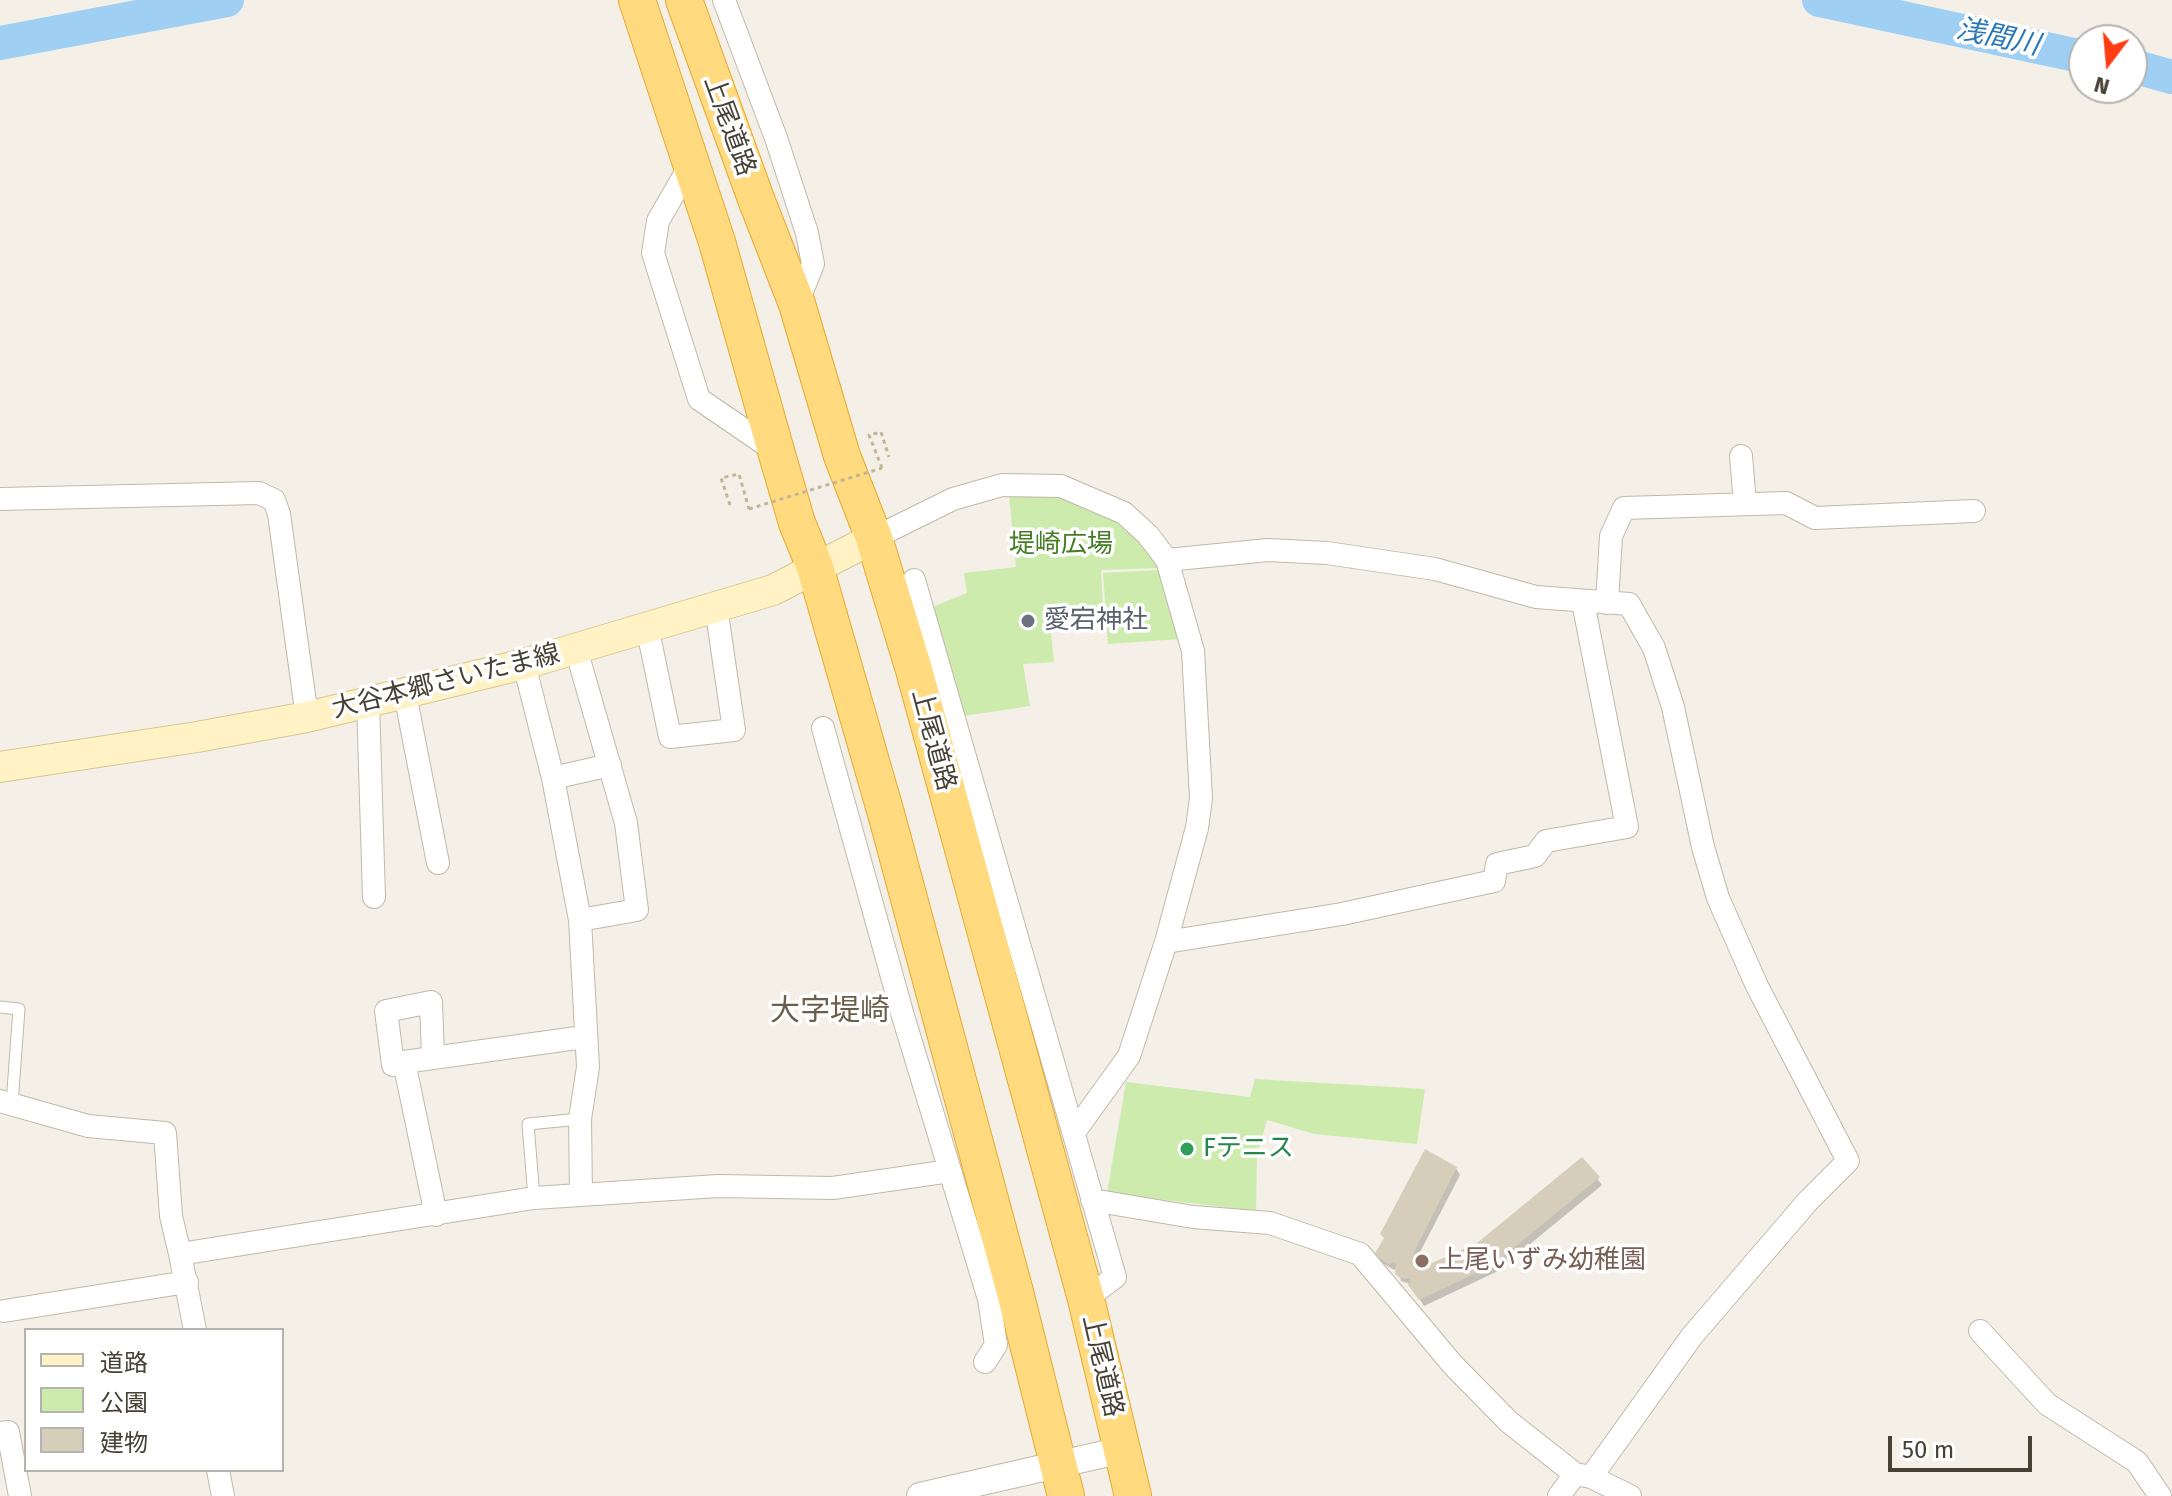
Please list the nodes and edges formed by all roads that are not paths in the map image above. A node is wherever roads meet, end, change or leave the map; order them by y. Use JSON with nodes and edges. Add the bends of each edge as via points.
{"nodes":[{"id":1,"x":637,"y":0,"type":"edge"},
{"id":2,"x":684,"y":0,"type":"edge"},
{"id":3,"x":724,"y":0,"type":"edge"},
{"id":4,"x":692,"y":162,"type":"junction"},
{"id":5,"x":797,"y":304,"type":"junction"},
{"id":6,"x":776,"y":451,"type":"junction"},
{"id":7,"x":1741,"y":456,"type":"dead end"},
{"id":8,"x":0,"y":499,"type":"edge"},
{"id":9,"x":1745,"y":504,"type":"junction"},
{"id":10,"x":1974,"y":511,"type":"dead end"},
{"id":11,"x":874,"y":538,"type":"junction"},
{"id":12,"x":1167,"y":560,"type":"junction"},
{"id":13,"x":815,"y":567,"type":"junction"},
{"id":14,"x":914,"y":580,"type":"dead end"},
{"id":15,"x":1583,"y":602,"type":"junction"},
{"id":16,"x":1607,"y":603,"type":"junction"},
{"id":17,"x":716,"y":607,"type":"junction"},
{"id":18,"x":647,"y":626,"type":"junction"},
{"id":19,"x":576,"y":649,"type":"junction"},
{"id":20,"x":524,"y":664,"type":"junction"},
{"id":21,"x":928,"y":671,"type":"junction"},
{"id":22,"x":405,"y":694,"type":"junction"},
{"id":23,"x":368,"y":702,"type":"junction"},
{"id":24,"x":307,"y":717,"type":"junction"},
{"id":25,"x":823,"y":728,"type":"dead end"},
{"id":26,"x":610,"y":765,"type":"junction"},
{"id":27,"x":0,"y":767,"type":"edge"},
{"id":28,"x":553,"y":778,"type":"junction"},
{"id":29,"x":887,"y":817,"type":"junction"},
{"id":30,"x":856,"y":848,"type":"junction"},
{"id":31,"x":438,"y":863,"type":"dead end"},
{"id":32,"x":374,"y":897,"type":"dead end"},
{"id":33,"x":580,"y":920,"type":"junction"},
{"id":34,"x":1166,"y":942,"type":"junction"},
{"id":35,"x":0,"y":1007,"type":"edge"},
{"id":36,"x":584,"y":1037,"type":"junction"},
{"id":37,"x":433,"y":1058,"type":"junction"},
{"id":38,"x":404,"y":1062,"type":"junction"},
{"id":39,"x":6,"y":1102,"type":"edge"},
{"id":40,"x":580,"y":1119,"type":"junction"},
{"id":41,"x":1075,"y":1131,"type":"junction"},
{"id":42,"x":950,"y":1171,"type":"junction"},
{"id":43,"x":581,"y":1195,"type":"junction"},
{"id":44,"x":534,"y":1198,"type":"junction"},
{"id":45,"x":1092,"y":1200,"type":"junction"},
{"id":46,"x":436,"y":1215,"type":"junction"},
{"id":47,"x":180,"y":1254,"type":"junction"},
{"id":48,"x":187,"y":1282,"type":"junction"},
{"id":49,"x":1002,"y":1295,"type":"junction"},
{"id":50,"x":1086,"y":1299,"type":"junction"},
{"id":51,"x":4,"y":1311,"type":"dead end"},
{"id":52,"x":195,"y":1328,"type":"edge"},
{"id":53,"x":1980,"y":1331,"type":"dead end"},
{"id":54,"x":985,"y":1362,"type":"dead end"},
{"id":55,"x":0,"y":1433,"type":"edge"},
{"id":56,"x":1122,"y":1450,"type":"junction"},
{"id":57,"x":218,"y":1472,"type":"edge"},
{"id":58,"x":1583,"y":1476,"type":"junction"},
{"id":59,"x":1062,"y":1480,"type":"edge"},
{"id":60,"x":20,"y":1496,"type":"edge"},
{"id":61,"x":223,"y":1496,"type":"edge"},
{"id":62,"x":920,"y":1496,"type":"edge"},
{"id":63,"x":1133,"y":1496,"type":"edge"},
{"id":64,"x":1559,"y":1496,"type":"edge"},
{"id":65,"x":1630,"y":1496,"type":"edge"},
{"id":66,"x":2160,"y":1496,"type":"edge"}],
"edges":[{"from":1,"to":4,"type":"highway","name":"上尾道路"},
{"from":2,"to":5,"type":"highway","name":"上尾道路"},
{"from":3,"to":5,"type":"street","via":[[807,233],[813,264]]},
{"from":4,"to":6,"type":"highway","name":"上尾道路"},
{"from":4,"to":6,"type":"street","via":[[658,221],[653,253],[699,399]]},
{"from":5,"to":11,"type":"highway","name":"上尾道路","via":[[842,456]]},
{"from":6,"to":13,"type":"highway","name":"上尾道路"},
{"from":7,"to":9,"type":"street"},
{"from":8,"to":24,"type":"street","via":[[259,493],[274,500]]},
{"from":9,"to":10,"type":"street","via":[[1786,503],[1815,518]]},
{"from":9,"to":16,"type":"street","via":[[1624,508],[1611,536]]},
{"from":11,"to":12,"type":"street","via":[[953,499],[1002,485],[1061,486],[1124,513]]},
{"from":11,"to":13,"type":"main road","name":"大谷本郷さいたま線"},
{"from":11,"to":21,"type":"highway","name":"上尾道路"},
{"from":12,"to":15,"type":"street","via":[[1268,550],[1327,553],[1435,569],[1536,597]]},
{"from":12,"to":34,"type":"street","via":[[1193,651],[1201,798]]},
{"from":13,"to":17,"type":"main road","name":"大谷本郷さいたま線","via":[[773,590]]},
{"from":13,"to":29,"type":"highway","name":"上尾道路"},
{"from":14,"to":21,"type":"street"},
{"from":15,"to":16,"type":"street"},
{"from":15,"to":34,"type":"street","via":[[1627,827],[1546,841],[1535,856],[1497,864],[1494,881],[1342,914]]},
{"from":16,"to":58,"type":"street","via":[[1629,604],[1654,648],[1718,898],[1757,986],[1848,1161],[1692,1336]]},
{"from":17,"to":18,"type":"main road","name":"大谷本郷さいたま線"},
{"from":17,"to":18,"type":"street","via":[[734,730],[670,737]]},
{"from":18,"to":19,"type":"main road","name":"大谷本郷さいたま線"},
{"from":19,"to":20,"type":"main road","name":"大谷本郷さいたま線"},
{"from":19,"to":26,"type":"street"},
{"from":20,"to":22,"type":"main road","name":"大谷本郷さいたま線"},
{"from":20,"to":28,"type":"street"},
{"from":21,"to":41,"type":"street"},
{"from":21,"to":50,"type":"highway","name":"上尾道路"},
{"from":22,"to":23,"type":"main road","name":"大谷本郷さいたま線"},
{"from":22,"to":31,"type":"street"},
{"from":23,"to":24,"type":"main road","name":"大谷本郷さいたま線"},
{"from":23,"to":32,"type":"street"},
{"from":24,"to":27,"type":"main road","name":"大谷本郷さいたま線"},
{"from":25,"to":30,"type":"street"},
{"from":26,"to":28,"type":"street"},
{"from":26,"to":33,"type":"street","via":[[626,823],[637,910]]},
{"from":28,"to":33,"type":"street"},
{"from":29,"to":30,"type":"street"},
{"from":29,"to":49,"type":"highway","name":"上尾道路"},
{"from":30,"to":42,"type":"street"},
{"from":33,"to":36,"type":"street"},
{"from":34,"to":41,"type":"street","via":[[1129,1056]]},
{"from":35,"to":39,"type":"lane","via":[[19,1009]]},
{"from":36,"to":37,"type":"street"},
{"from":36,"to":40,"type":"street","via":[[588,1067]]},
{"from":37,"to":38,"type":"street"},
{"from":37,"to":38,"type":"street","via":[[431,1002],[386,1011],[393,1065]]},
{"from":38,"to":46,"type":"street"},
{"from":39,"to":47,"type":"street","via":[[88,1126],[165,1133],[171,1216]]},
{"from":40,"to":43,"type":"street"},
{"from":40,"to":44,"type":"lane","via":[[528,1124]]},
{"from":41,"to":45,"type":"street"},
{"from":42,"to":43,"type":"street","via":[[833,1188],[718,1186]]},
{"from":42,"to":49,"type":"street"},
{"from":43,"to":44,"type":"street"},
{"from":44,"to":46,"type":"street"},
{"from":45,"to":50,"type":"street","via":[[1115,1277]]},
{"from":45,"to":58,"type":"street","via":[[1270,1223],[1360,1254],[1509,1422]]},
{"from":46,"to":47,"type":"street"},
{"from":47,"to":48,"type":"street"},
{"from":48,"to":51,"type":"street"},
{"from":48,"to":52,"type":"street"},
{"from":49,"to":54,"type":"street","via":[[996,1345]]},
{"from":49,"to":59,"type":"highway","name":"上尾道路"},
{"from":50,"to":56,"type":"highway","name":"上尾道路"},
{"from":53,"to":66,"type":"street","via":[[2047,1404],[2137,1462]]},
{"from":55,"to":60,"type":"street","via":[[8,1432]]},
{"from":56,"to":59,"type":"street"},
{"from":56,"to":63,"type":"highway","name":"上尾道路"},
{"from":57,"to":61,"type":"street"},
{"from":58,"to":64,"type":"street"},
{"from":58,"to":65,"type":"street"},
{"from":59,"to":62,"type":"street"}]}
